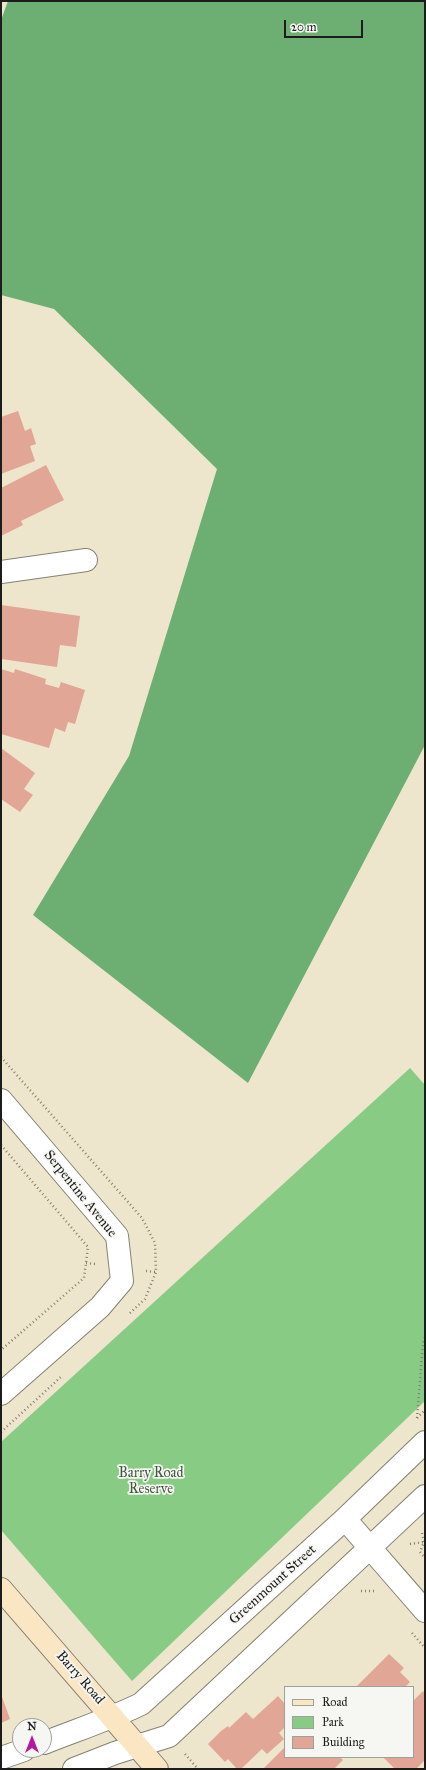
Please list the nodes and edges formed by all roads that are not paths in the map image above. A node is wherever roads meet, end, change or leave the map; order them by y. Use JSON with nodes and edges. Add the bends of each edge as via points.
{"nodes":[{"id":1,"x":86,"y":560,"type":"dead end"},
{"id":2,"x":1,"y":572,"type":"edge"},
{"id":3,"x":1,"y":1100,"type":"edge"},
{"id":4,"x":1,"y":1394,"type":"edge"},
{"id":5,"x":425,"y":1442,"type":"edge"},
{"id":6,"x":425,"y":1496,"type":"edge"},
{"id":7,"x":345,"y":1519,"type":"junction"},
{"id":8,"x":370,"y":1549,"type":"junction"},
{"id":9,"x":1,"y":1589,"type":"edge"},
{"id":10,"x":425,"y":1611,"type":"edge"},
{"id":11,"x":114,"y":1717,"type":"junction"},
{"id":12,"x":52,"y":1740,"type":"edge"},
{"id":13,"x":137,"y":1746,"type":"junction"},
{"id":14,"x":12,"y":1754,"type":"edge"},
{"id":15,"x":1,"y":1758,"type":"edge"},
{"id":16,"x":74,"y":1769,"type":"edge"},
{"id":17,"x":157,"y":1769,"type":"edge"}],
"edges":[{"from":1,"to":2,"type":"street"},
{"from":3,"to":4,"type":"street","name":"Serpentine Avenue","via":[[117,1236],[122,1281],[100,1307]]},
{"from":5,"to":7,"type":"street","name":"Greenmount Street"},
{"from":6,"to":8,"type":"street"},
{"from":7,"to":8,"type":"street"},
{"from":7,"to":11,"type":"street","name":"Greenmount Street","via":[[141,1704]]},
{"from":8,"to":10,"type":"street"},
{"from":8,"to":13,"type":"street","via":[[169,1736]]},
{"from":9,"to":11,"type":"street","name":"Barry Road"},
{"from":11,"to":12,"type":"street","name":"Greenmount Street"},
{"from":11,"to":13,"type":"street","name":"Barry Road"},
{"from":13,"to":16,"type":"street"},
{"from":13,"to":17,"type":"street","name":"Barry Road"},
{"from":14,"to":15,"type":"street"}]}
